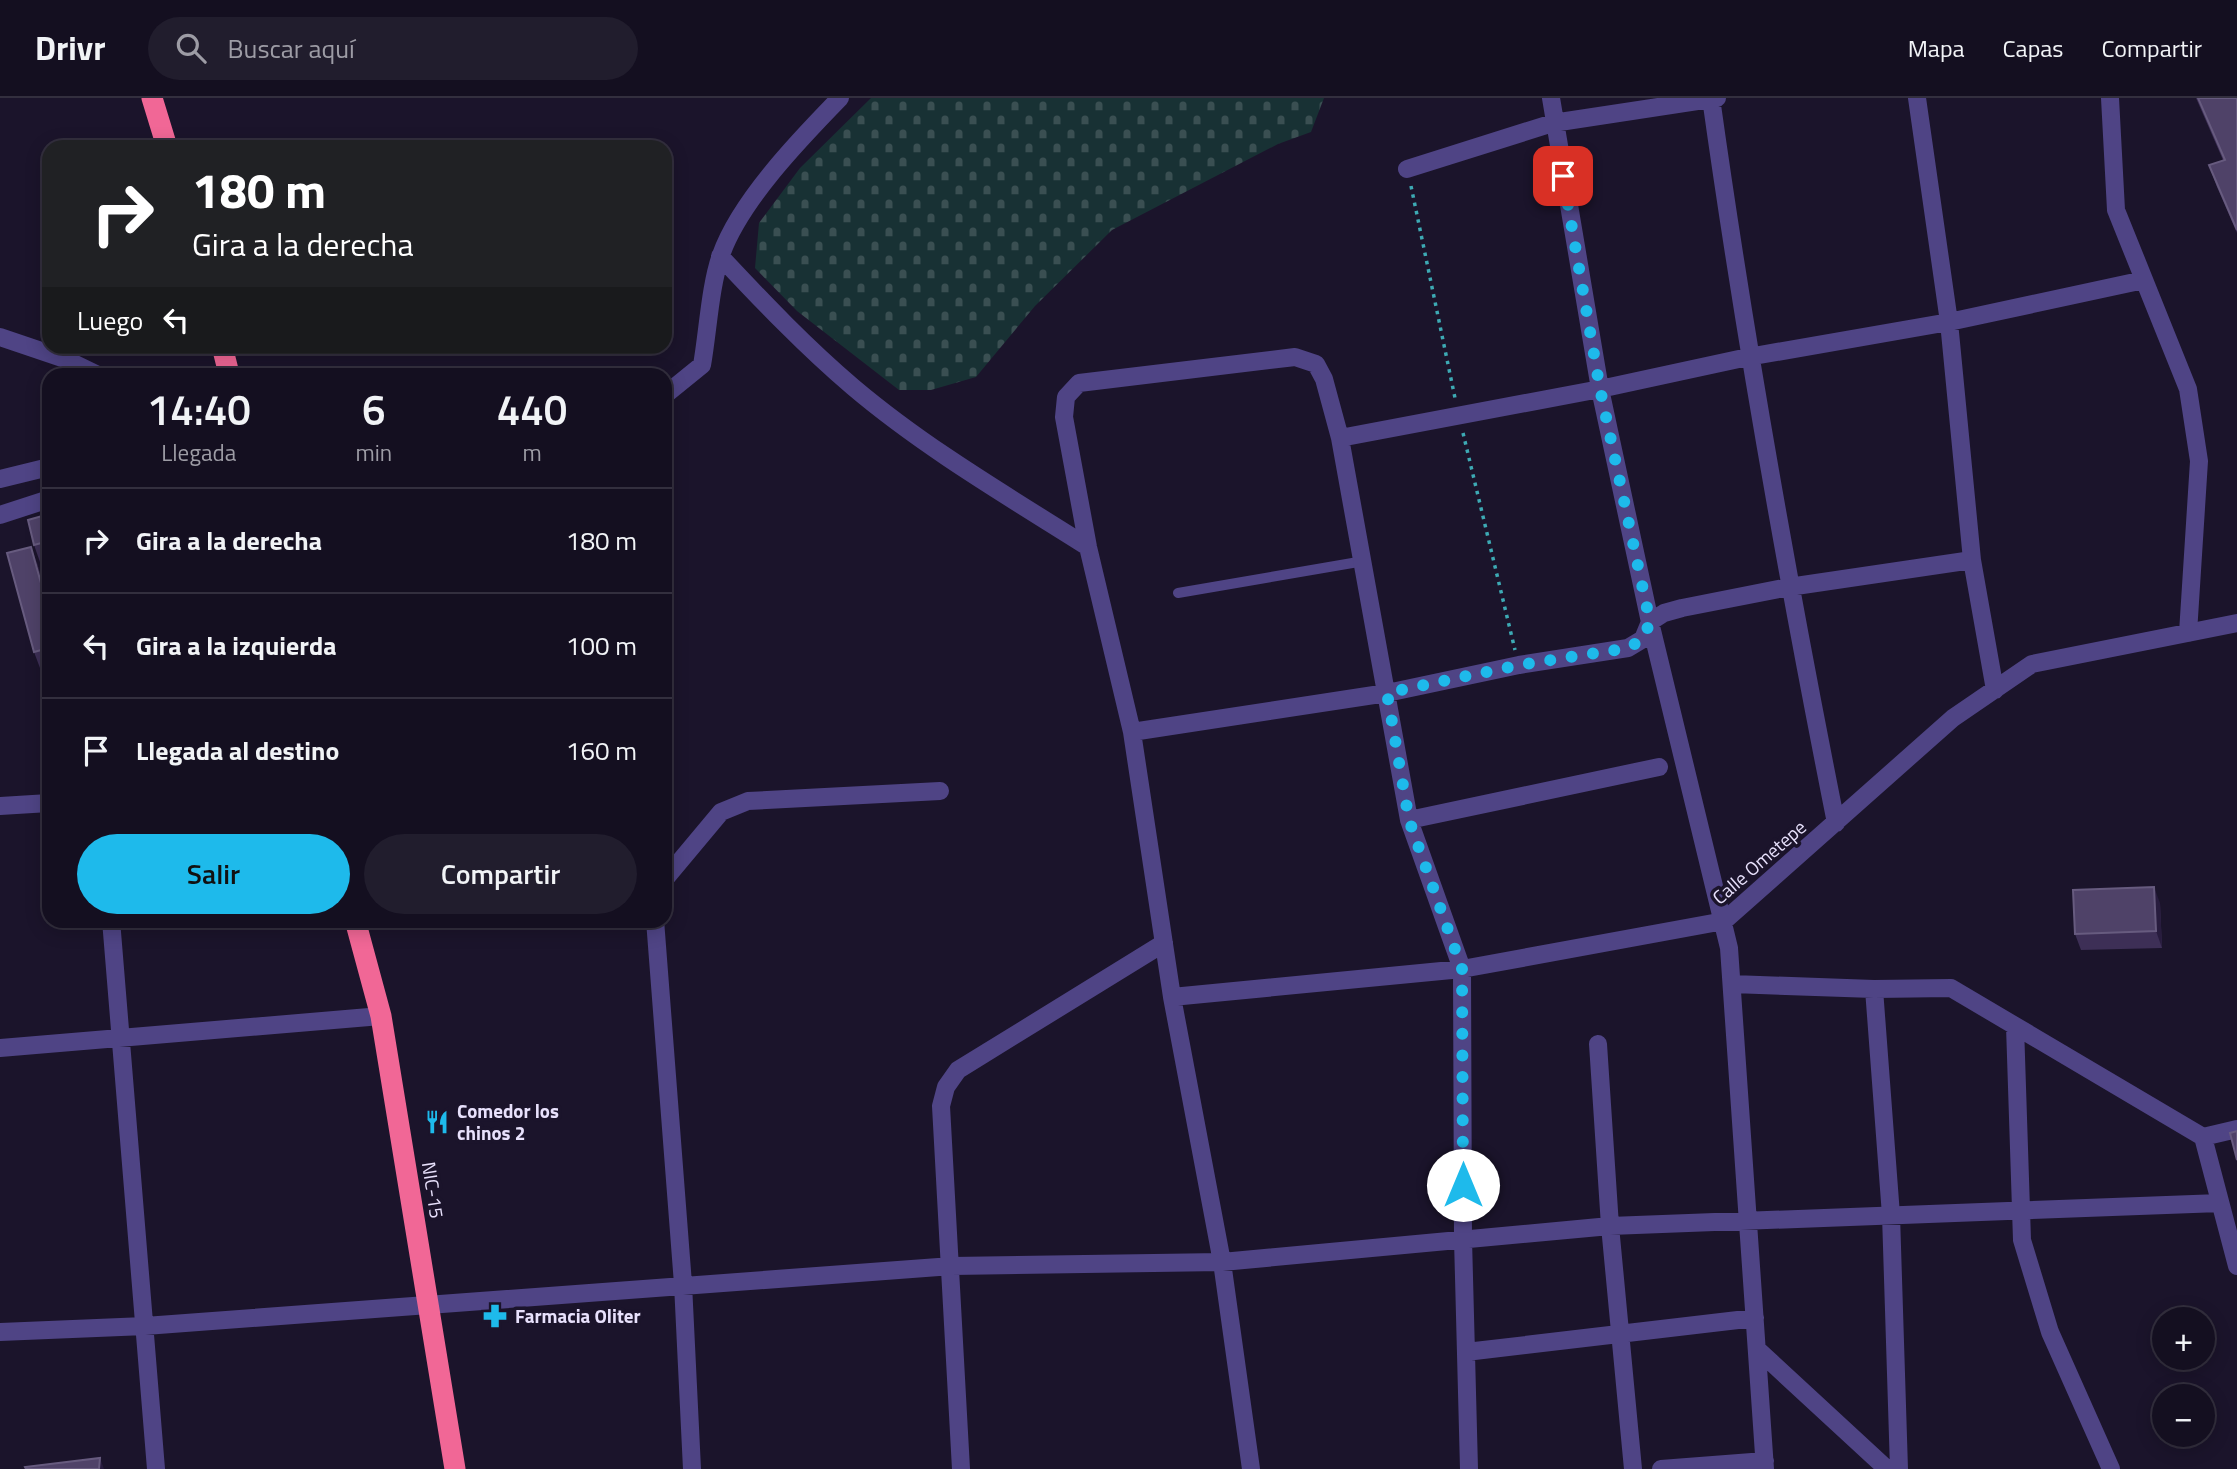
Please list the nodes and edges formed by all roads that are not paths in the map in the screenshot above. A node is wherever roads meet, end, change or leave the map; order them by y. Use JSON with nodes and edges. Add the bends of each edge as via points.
{"nodes":[{"id":1,"x":152,"y":98,"type":"edge"},
{"id":2,"x":840,"y":98,"type":"edge"},
{"id":3,"x":1551,"y":98,"type":"edge"},
{"id":4,"x":1711,"y":98,"type":"edge"},
{"id":5,"x":1717,"y":98,"type":"edge"},
{"id":6,"x":1917,"y":98,"type":"edge"},
{"id":7,"x":2110,"y":98,"type":"edge"},
{"id":8,"x":1553,"y":123,"type":"junction"},
{"id":9,"x":165,"y":140,"type":"edge"},
{"id":10,"x":1407,"y":169,"type":"dead end"},
{"id":11,"x":720,"y":256,"type":"junction"},
{"id":12,"x":2144,"y":279,"type":"junction"},
{"id":13,"x":1949,"y":322,"type":"junction"},
{"id":14,"x":0,"y":337,"type":"edge"},
{"id":15,"x":42,"y":351,"type":"edge"},
{"id":16,"x":50,"y":354,"type":"edge"},
{"id":17,"x":1748,"y":357,"type":"junction"},
{"id":18,"x":84,"y":368,"type":"edge"},
{"id":19,"x":672,"y":389,"type":"edge"},
{"id":20,"x":1600,"y":389,"type":"junction"},
{"id":21,"x":1340,"y":438,"type":"junction"},
{"id":22,"x":42,"y":469,"type":"edge"},
{"id":23,"x":0,"y":479,"type":"edge"},
{"id":24,"x":42,"y":501,"type":"edge"},
{"id":25,"x":0,"y":514,"type":"edge"},
{"id":26,"x":1087,"y":547,"type":"junction"},
{"id":27,"x":1364,"y":561,"type":"junction"},
{"id":28,"x":1972,"y":561,"type":"junction"},
{"id":29,"x":1789,"y":587,"type":"junction"},
{"id":30,"x":1178,"y":593,"type":"dead end"},
{"id":31,"x":1650,"y":622,"type":"junction"},
{"id":32,"x":2237,"y":623,"type":"edge"},
{"id":33,"x":2188,"y":633,"type":"junction"},
{"id":34,"x":1995,"y":690,"type":"junction"},
{"id":35,"x":1387,"y":693,"type":"junction"},
{"id":36,"x":1132,"y":732,"type":"junction"},
{"id":37,"x":1659,"y":767,"type":"dead end"},
{"id":38,"x":940,"y":791,"type":"dead end"},
{"id":39,"x":42,"y":803,"type":"edge"},
{"id":40,"x":0,"y":806,"type":"edge"},
{"id":41,"x":1409,"y":820,"type":"junction"},
{"id":42,"x":1836,"y":823,"type":"junction"},
{"id":43,"x":672,"y":871,"type":"edge"},
{"id":44,"x":1724,"y":921,"type":"junction"},
{"id":45,"x":112,"y":928,"type":"edge"},
{"id":46,"x":357,"y":928,"type":"edge"},
{"id":47,"x":656,"y":928,"type":"edge"},
{"id":48,"x":1164,"y":943,"type":"junction"},
{"id":49,"x":1462,"y":969,"type":"junction"},
{"id":50,"x":1732,"y":984,"type":"junction"},
{"id":51,"x":1874,"y":989,"type":"junction"},
{"id":52,"x":1172,"y":996,"type":"junction"},
{"id":53,"x":381,"y":1017,"type":"junction"},
{"id":54,"x":2015,"y":1026,"type":"junction"},
{"id":55,"x":120,"y":1039,"type":"junction"},
{"id":56,"x":1598,"y":1044,"type":"dead end"},
{"id":57,"x":0,"y":1048,"type":"edge"},
{"id":58,"x":2237,"y":1129,"type":"edge"},
{"id":59,"x":2203,"y":1137,"type":"junction"},
{"id":60,"x":2220,"y":1203,"type":"junction"},
{"id":61,"x":2020,"y":1210,"type":"junction"},
{"id":62,"x":1891,"y":1215,"type":"junction"},
{"id":63,"x":1747,"y":1220,"type":"junction"},
{"id":64,"x":1610,"y":1226,"type":"junction"},
{"id":65,"x":1463,"y":1239,"type":"junction"},
{"id":66,"x":1222,"y":1262,"type":"junction"},
{"id":67,"x":952,"y":1266,"type":"junction"},
{"id":68,"x":2237,"y":1266,"type":"edge"},
{"id":69,"x":683,"y":1284,"type":"junction"},
{"id":70,"x":428,"y":1303,"type":"junction"},
{"id":71,"x":1755,"y":1318,"type":"junction"},
{"id":72,"x":145,"y":1326,"type":"junction"},
{"id":73,"x":0,"y":1332,"type":"edge"},
{"id":74,"x":1620,"y":1334,"type":"junction"},
{"id":75,"x":1757,"y":1349,"type":"junction"},
{"id":76,"x":1466,"y":1352,"type":"junction"},
{"id":77,"x":1765,"y":1465,"type":"edge"},
{"id":78,"x":156,"y":1469,"type":"edge"},
{"id":79,"x":455,"y":1469,"type":"edge"},
{"id":80,"x":692,"y":1469,"type":"edge"},
{"id":81,"x":961,"y":1469,"type":"edge"},
{"id":82,"x":1251,"y":1469,"type":"edge"},
{"id":83,"x":1469,"y":1469,"type":"edge"},
{"id":84,"x":1633,"y":1469,"type":"edge"},
{"id":85,"x":1661,"y":1469,"type":"edge"},
{"id":86,"x":1887,"y":1469,"type":"edge"},
{"id":87,"x":1899,"y":1469,"type":"edge"},
{"id":88,"x":2111,"y":1469,"type":"edge"}],
"edges":[{"from":1,"to":9,"type":"highway"},
{"from":2,"to":11,"type":"street","via":[[738,218]]},
{"from":3,"to":8,"type":"street"},
{"from":4,"to":5,"type":"street"},
{"from":4,"to":8,"type":"street"},
{"from":4,"to":17,"type":"street"},
{"from":6,"to":13,"type":"street"},
{"from":7,"to":12,"type":"street","via":[[2116,210]]},
{"from":8,"to":10,"type":"street"},
{"from":8,"to":20,"type":"street"},
{"from":11,"to":19,"type":"street","via":[[702,365]]},
{"from":11,"to":26,"type":"street","via":[[780,321],[855,389]]},
{"from":12,"to":13,"type":"street"},
{"from":12,"to":33,"type":"street","via":[[2189,389],[2199,461]]},
{"from":13,"to":17,"type":"street"},
{"from":13,"to":28,"type":"street"},
{"from":14,"to":15,"type":"street"},
{"from":16,"to":18,"type":"street"},
{"from":17,"to":20,"type":"street"},
{"from":17,"to":29,"type":"street"},
{"from":20,"to":21,"type":"street"},
{"from":20,"to":31,"type":"street"},
{"from":21,"to":26,"type":"street","via":[[1316,364],[1295,357],[1079,383],[1066,397],[1064,417]]},
{"from":21,"to":27,"type":"street"},
{"from":22,"to":23,"type":"street"},
{"from":24,"to":25,"type":"street"},
{"from":26,"to":36,"type":"street"},
{"from":27,"to":30,"type":"lane"},
{"from":27,"to":35,"type":"street"},
{"from":28,"to":29,"type":"street"},
{"from":28,"to":34,"type":"street"},
{"from":29,"to":31,"type":"street","via":[[1682,608]]},
{"from":29,"to":42,"type":"street"},
{"from":31,"to":35,"type":"street","via":[[1643,639],[1628,648]]},
{"from":31,"to":44,"type":"street"},
{"from":32,"to":33,"type":"street","name":"Calle Ometepe"},
{"from":33,"to":34,"type":"street","name":"Calle Ometepe","via":[[2032,664]]},
{"from":34,"to":42,"type":"street","name":"Calle Ometepe","via":[[1953,718]]},
{"from":35,"to":36,"type":"street"},
{"from":35,"to":41,"type":"street"},
{"from":36,"to":48,"type":"street"},
{"from":37,"to":41,"type":"street"},
{"from":38,"to":43,"type":"street","via":[[748,801],[721,812]]},
{"from":39,"to":40,"type":"street"},
{"from":41,"to":49,"type":"street"},
{"from":42,"to":44,"type":"street","name":"Calle Ometepe"},
{"from":44,"to":49,"type":"street","name":"Calle Ometepe"},
{"from":44,"to":50,"type":"street"},
{"from":45,"to":55,"type":"street"},
{"from":46,"to":53,"type":"highway","name":"NIC-15","number":"NIC-15"},
{"from":47,"to":69,"type":"street"},
{"from":48,"to":52,"type":"street"},
{"from":48,"to":67,"type":"street","via":[[958,1070],[946,1087],[942,1106]]},
{"from":49,"to":52,"type":"street","name":"Calle Ometepe"},
{"from":49,"to":65,"type":"street"},
{"from":50,"to":51,"type":"street"},
{"from":50,"to":63,"type":"street"},
{"from":51,"to":54,"type":"street","via":[[1951,988]]},
{"from":51,"to":62,"type":"street"},
{"from":52,"to":66,"type":"street"},
{"from":53,"to":55,"type":"street"},
{"from":53,"to":70,"type":"highway","name":"NIC-15","number":"NIC-15"},
{"from":54,"to":59,"type":"street"},
{"from":54,"to":61,"type":"street"},
{"from":55,"to":57,"type":"street"},
{"from":55,"to":72,"type":"street"},
{"from":56,"to":64,"type":"street"},
{"from":58,"to":59,"type":"street"},
{"from":59,"to":60,"type":"street"},
{"from":60,"to":61,"type":"street"},
{"from":60,"to":68,"type":"street"},
{"from":61,"to":62,"type":"street"},
{"from":61,"to":88,"type":"street","via":[[2022,1241],[2050,1332]]},
{"from":62,"to":63,"type":"street"},
{"from":62,"to":87,"type":"street"},
{"from":63,"to":64,"type":"street"},
{"from":63,"to":71,"type":"street"},
{"from":64,"to":65,"type":"street"},
{"from":64,"to":74,"type":"street"},
{"from":65,"to":66,"type":"street"},
{"from":65,"to":76,"type":"street"},
{"from":66,"to":67,"type":"street"},
{"from":66,"to":82,"type":"street"},
{"from":67,"to":69,"type":"street"},
{"from":67,"to":81,"type":"street"},
{"from":69,"to":70,"type":"street"},
{"from":69,"to":80,"type":"street"},
{"from":70,"to":72,"type":"street"},
{"from":70,"to":79,"type":"highway","name":"NIC-15","number":"NIC-15"},
{"from":71,"to":74,"type":"street"},
{"from":71,"to":75,"type":"street"},
{"from":72,"to":73,"type":"street"},
{"from":72,"to":78,"type":"street"},
{"from":74,"to":76,"type":"street"},
{"from":74,"to":84,"type":"street"},
{"from":75,"to":77,"type":"street"},
{"from":75,"to":86,"type":"street"},
{"from":76,"to":83,"type":"street"},
{"from":77,"to":85,"type":"street"}]}
